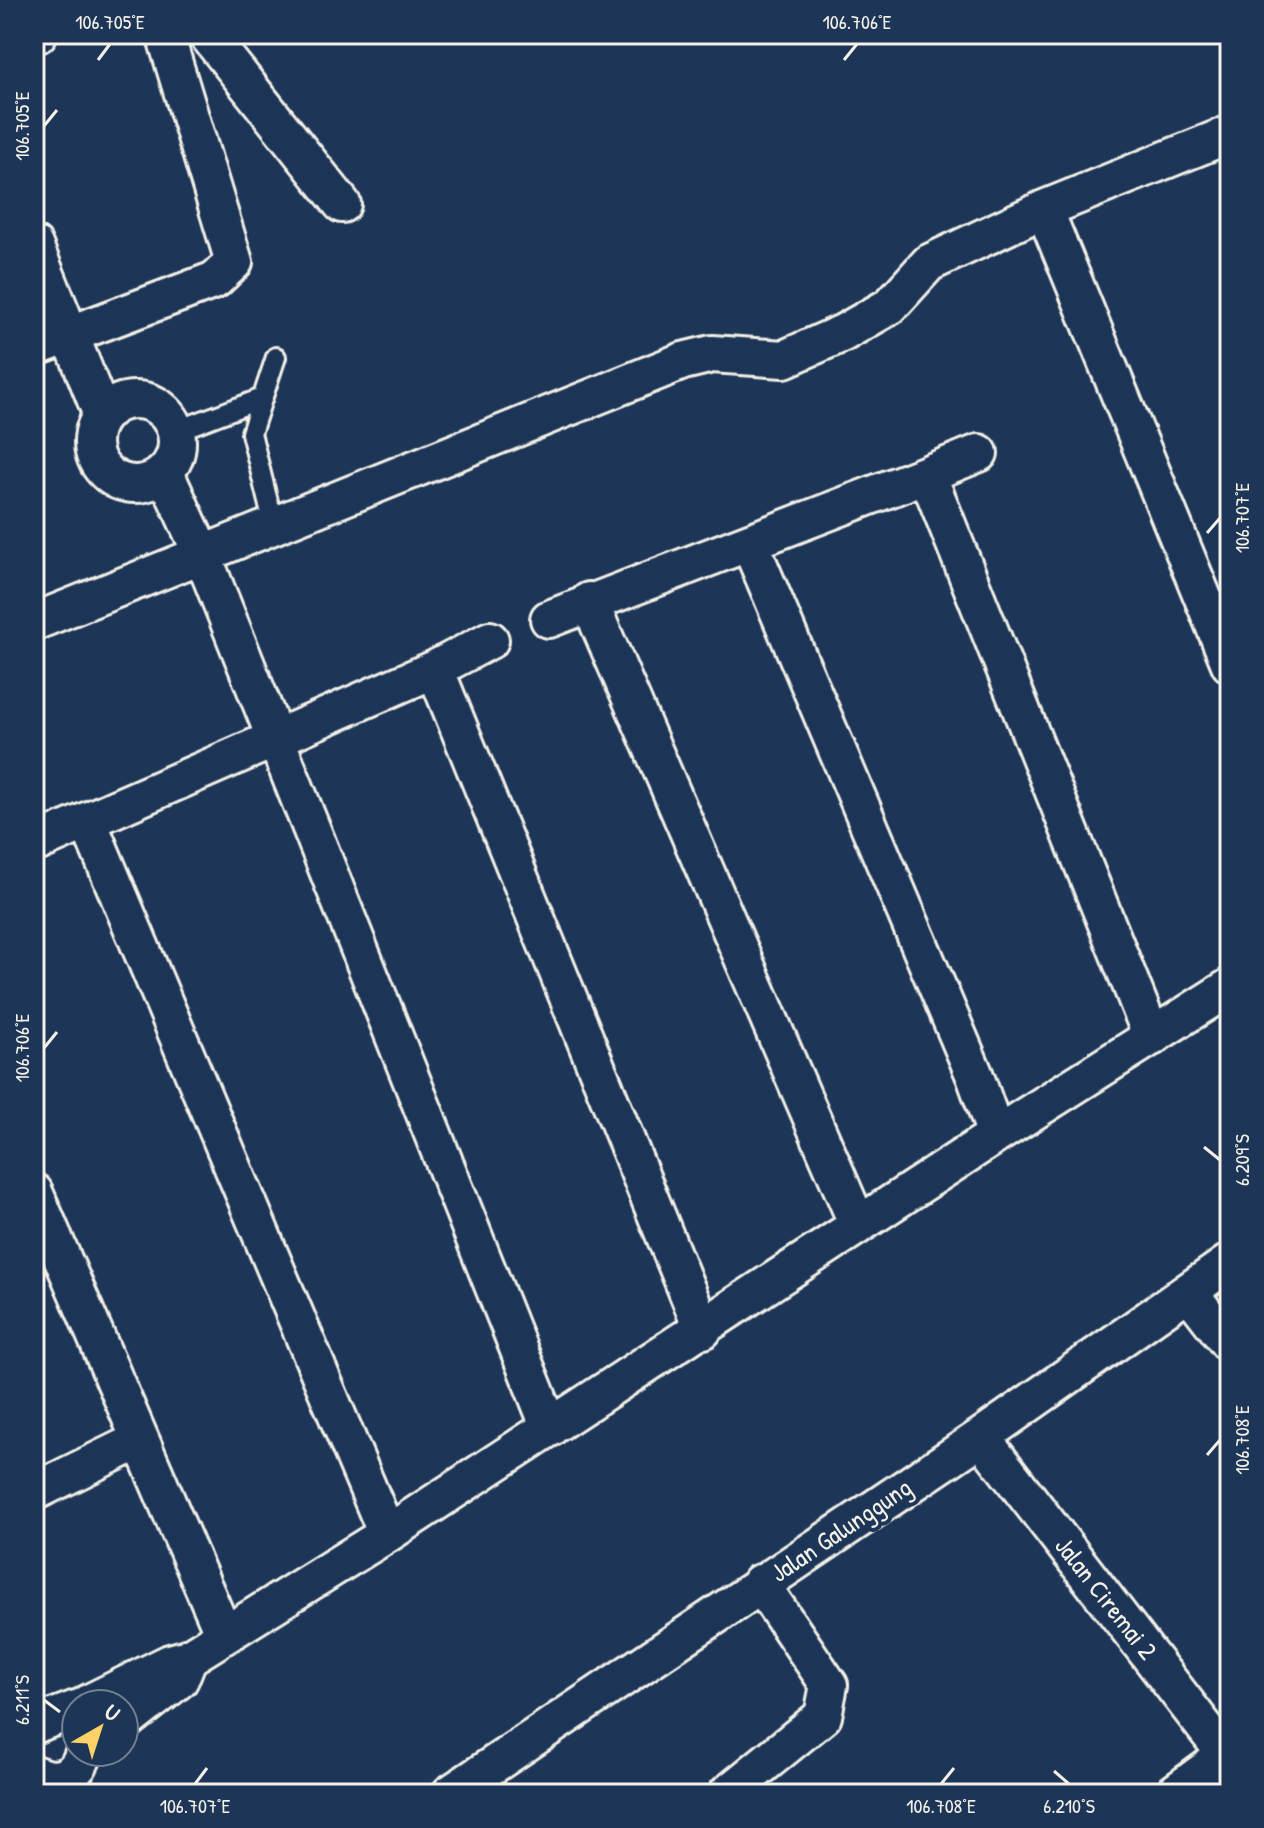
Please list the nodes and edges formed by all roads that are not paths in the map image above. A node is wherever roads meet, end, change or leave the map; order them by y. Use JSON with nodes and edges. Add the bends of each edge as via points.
{"nodes":[{"id":1,"x":165,"y":34,"type":"edge"},
{"id":2,"x":207,"y":34,"type":"edge"},
{"id":3,"x":1230,"y":134,"type":"edge"},
{"id":4,"x":342,"y":204,"type":"dead end"},
{"id":5,"x":1044,"y":209,"type":"junction"},
{"id":6,"x":34,"y":245,"type":"edge"},
{"id":7,"x":71,"y":337,"type":"junction"},
{"id":8,"x":34,"y":348,"type":"edge"},
{"id":9,"x":276,"y":357,"type":"dead end"},
{"id":10,"x":260,"y":399,"type":"junction"},
{"id":11,"x":102,"y":415,"type":"junction"},
{"id":12,"x":176,"y":431,"type":"junction"},
{"id":13,"x":979,"y":453,"type":"dead end"},
{"id":14,"x":165,"y":473,"type":"junction"},
{"id":15,"x":927,"y":474,"type":"junction"},
{"id":16,"x":274,"y":526,"type":"junction"},
{"id":17,"x":750,"y":544,"type":"junction"},
{"id":18,"x":202,"y":554,"type":"junction"},
{"id":19,"x":589,"y":601,"type":"junction"},
{"id":20,"x":549,"y":619,"type":"dead end"},
{"id":21,"x":34,"y":622,"type":"edge"},
{"id":22,"x":490,"y":640,"type":"dead end"},
{"id":23,"x":1230,"y":664,"type":"edge"},
{"id":24,"x":435,"y":669,"type":"junction"},
{"id":25,"x":274,"y":740,"type":"junction"},
{"id":26,"x":88,"y":822,"type":"junction"},
{"id":27,"x":34,"y":844,"type":"edge"},
{"id":28,"x":1230,"y":987,"type":"edge"},
{"id":29,"x":1152,"y":1037,"type":"junction"},
{"id":30,"x":996,"y":1135,"type":"junction"},
{"id":31,"x":34,"y":1192,"type":"edge"},
{"id":32,"x":858,"y":1225,"type":"junction"},
{"id":33,"x":1230,"y":1262,"type":"edge"},
{"id":34,"x":1189,"y":1292,"type":"junction"},
{"id":35,"x":703,"y":1330,"type":"junction"},
{"id":36,"x":1230,"y":1345,"type":"edge"},
{"id":37,"x":550,"y":1428,"type":"junction"},
{"id":38,"x":981,"y":1437,"type":"junction"},
{"id":39,"x":140,"y":1440,"type":"junction"},
{"id":40,"x":34,"y":1492,"type":"edge"},
{"id":41,"x":387,"y":1534,"type":"junction"},
{"id":42,"x":760,"y":1583,"type":"junction"},
{"id":43,"x":224,"y":1635,"type":"junction"},
{"id":44,"x":188,"y":1658,"type":"junction"},
{"id":45,"x":129,"y":1688,"type":"edge"},
{"id":46,"x":140,"y":1710,"type":"edge"},
{"id":47,"x":1228,"y":1758,"type":"edge"},
{"id":48,"x":78,"y":1768,"type":"edge"},
{"id":49,"x":34,"y":1774,"type":"edge"},
{"id":50,"x":450,"y":1794,"type":"edge"},
{"id":51,"x":727,"y":1794,"type":"edge"},
{"id":52,"x":1173,"y":1794,"type":"edge"}],
"edges":[{"from":1,"to":7,"type":"street","via":[[234,262],[215,280]]},
{"from":2,"to":4,"type":"street"},
{"from":3,"to":5,"type":"street"},
{"from":5,"to":16,"type":"street","via":[[929,263],[890,306],[784,359],[712,354],[683,361]]},
{"from":5,"to":23,"type":"street"},
{"from":6,"to":7,"type":"street"},
{"from":7,"to":8,"type":"street"},
{"from":7,"to":11,"type":"street"},
{"from":9,"to":10,"type":"lane"},
{"from":10,"to":12,"type":"lane"},
{"from":10,"to":16,"type":"lane","via":[[251,433]]},
{"from":11,"to":12,"type":"street","via":[[120,402],[143,401],[164,411]]},
{"from":11,"to":14,"type":"street","via":[[92,439],[98,464],[118,481],[143,484]]},
{"from":12,"to":14,"type":"street","via":[[176,454]]},
{"from":13,"to":15,"type":"street"},
{"from":14,"to":18,"type":"street"},
{"from":15,"to":17,"type":"street"},
{"from":15,"to":29,"type":"street"},
{"from":16,"to":18,"type":"street"},
{"from":17,"to":19,"type":"street"},
{"from":17,"to":30,"type":"street"},
{"from":18,"to":21,"type":"street"},
{"from":18,"to":25,"type":"street"},
{"from":19,"to":20,"type":"street"},
{"from":19,"to":32,"type":"street"},
{"from":22,"to":24,"type":"street"},
{"from":24,"to":25,"type":"street"},
{"from":24,"to":35,"type":"street"},
{"from":25,"to":26,"type":"street"},
{"from":25,"to":37,"type":"street"},
{"from":26,"to":27,"type":"street"},
{"from":26,"to":41,"type":"street"},
{"from":28,"to":29,"type":"street"},
{"from":29,"to":30,"type":"street"},
{"from":30,"to":32,"type":"street"},
{"from":31,"to":39,"type":"street"},
{"from":32,"to":35,"type":"street"},
{"from":33,"to":34,"type":"street","name":"Jalan Galunggung"},
{"from":34,"to":36,"type":"street"},
{"from":34,"to":38,"type":"street","name":"Jalan Galunggung"},
{"from":35,"to":37,"type":"street"},
{"from":37,"to":41,"type":"street"},
{"from":38,"to":42,"type":"street","name":"Jalan Galunggung"},
{"from":38,"to":47,"type":"street","name":"Jalan Ciremai 2"},
{"from":39,"to":40,"type":"street"},
{"from":39,"to":43,"type":"street"},
{"from":41,"to":43,"type":"street"},
{"from":42,"to":50,"type":"street","name":"Jalan Galunggung"},
{"from":42,"to":51,"type":"street","via":[[829,1685],[823,1716]]},
{"from":43,"to":44,"type":"street"},
{"from":44,"to":45,"type":"street"},
{"from":44,"to":46,"type":"street","via":[[180,1679]]},
{"from":47,"to":52,"type":"street"},
{"from":48,"to":49,"type":"street","via":[[65,1779]]}]}
